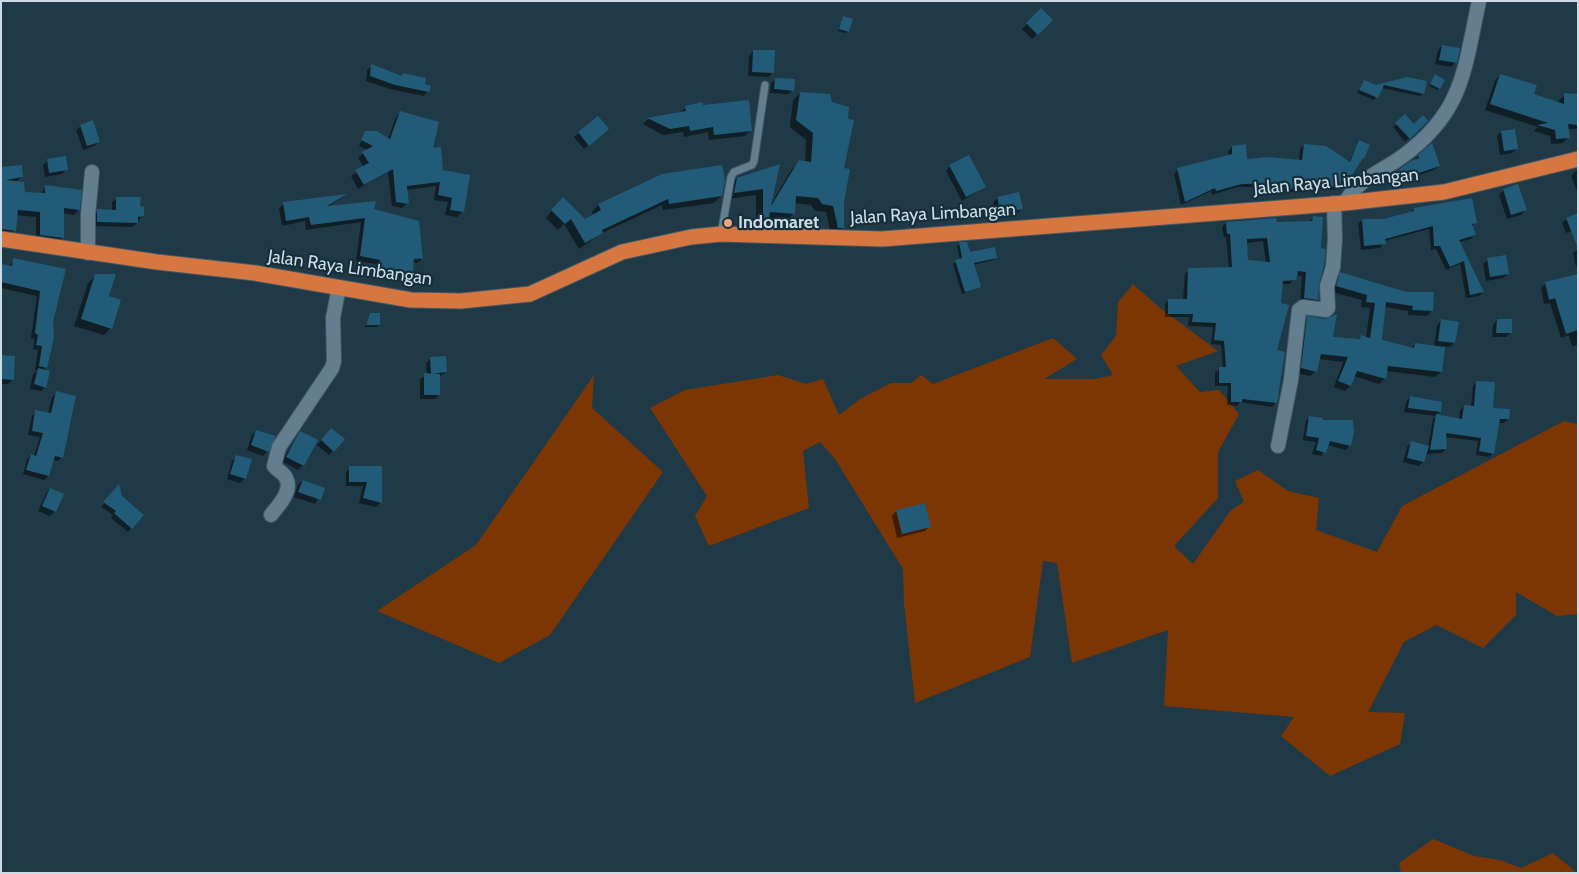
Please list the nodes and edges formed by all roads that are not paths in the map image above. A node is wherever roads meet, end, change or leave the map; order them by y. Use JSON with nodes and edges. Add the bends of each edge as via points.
{"nodes":[{"id":1,"x":1479,"y":1,"type":"edge"},
{"id":2,"x":766,"y":85,"type":"dead end"},
{"id":3,"x":1578,"y":159,"type":"edge"},
{"id":4,"x":92,"y":172,"type":"dead end"},
{"id":5,"x":1339,"y":203,"type":"junction"},
{"id":6,"x":721,"y":234,"type":"junction"},
{"id":7,"x":1,"y":239,"type":"edge"},
{"id":8,"x":88,"y":253,"type":"junction"},
{"id":9,"x":339,"y":287,"type":"junction"},
{"id":10,"x":1278,"y":446,"type":"dead end"},
{"id":11,"x":271,"y":515,"type":"dead end"}],
"edges":[{"from":1,"to":5,"type":"street","via":[[1459,90],[1436,128],[1404,156],[1357,186]]},
{"from":2,"to":6,"type":"lane","via":[[754,161],[731,177]]},
{"from":3,"to":5,"type":"highway","name":"Jalan Raya Limbangan","via":[[1444,192]]},
{"from":4,"to":8,"type":"street"},
{"from":5,"to":6,"type":"highway","name":"Jalan Raya Limbangan","via":[[882,239]]},
{"from":5,"to":10,"type":"street","via":[[1333,267],[1327,286],[1328,308],[1303,306],[1299,310],[1291,380]]},
{"from":6,"to":9,"type":"highway","name":"Jalan Raya Limbangan","via":[[622,252],[560,282],[521,295],[461,301],[411,300]]},
{"from":7,"to":8,"type":"highway","name":"Jalan Raya Limbangan"},
{"from":8,"to":9,"type":"highway","name":"Jalan Raya Limbangan","via":[[255,273]]},
{"from":9,"to":11,"type":"street","via":[[333,318],[334,361],[279,447],[274,466],[285,476],[287,487]]}]}
